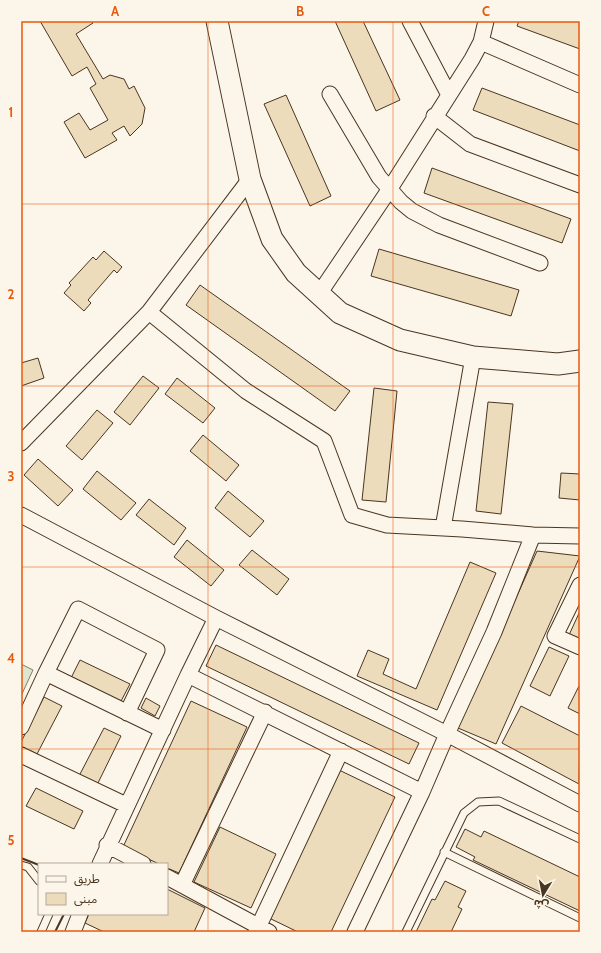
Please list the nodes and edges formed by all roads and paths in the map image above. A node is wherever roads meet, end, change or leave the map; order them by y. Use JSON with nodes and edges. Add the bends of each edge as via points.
{"nodes":[{"id":1,"x":217,"y":21,"type":"edge"},
{"id":2,"x":410,"y":21,"type":"edge"},
{"id":3,"x":486,"y":21,"type":"edge"},
{"id":4,"x":481,"y":42,"type":"junction"},
{"id":5,"x":580,"y":85,"type":"edge"},
{"id":6,"x":330,"y":94,"type":"dead end"},
{"id":7,"x":449,"y":95,"type":"junction"},
{"id":8,"x":434,"y":116,"type":"junction"},
{"id":9,"x":250,"y":179,"type":"junction"},
{"id":10,"x":580,"y":185,"type":"edge"},
{"id":11,"x":389,"y":190,"type":"junction"},
{"id":12,"x":540,"y":263,"type":"dead end"},
{"id":13,"x":319,"y":294,"type":"junction"},
{"id":14,"x":149,"y":312,"type":"junction"},
{"id":15,"x":474,"y":357,"type":"junction"},
{"id":16,"x":580,"y":361,"type":"edge"},
{"id":17,"x":21,"y":443,"type":"edge"},
{"id":18,"x":21,"y":515,"type":"edge"},
{"id":19,"x":443,"y":528,"type":"junction"},
{"id":20,"x":533,"y":535,"type":"junction"},
{"id":21,"x":580,"y":536,"type":"edge"},
{"id":22,"x":580,"y":585,"type":"edge"},
{"id":23,"x":216,"y":618,"type":"junction"},
{"id":24,"x":580,"y":647,"type":"edge"},
{"id":25,"x":46,"y":673,"type":"junction"},
{"id":26,"x":188,"y":675,"type":"junction"},
{"id":27,"x":264,"y":712,"type":"junction"},
{"id":28,"x":127,"y":713,"type":"junction"},
{"id":29,"x":21,"y":727,"type":"edge"},
{"id":30,"x":163,"y":730,"type":"junction"},
{"id":31,"x":447,"y":734,"type":"junction"},
{"id":32,"x":341,"y":751,"type":"junction"},
{"id":33,"x":21,"y":755,"type":"edge"},
{"id":34,"x":422,"y":792,"type":"junction"},
{"id":35,"x":580,"y":804,"type":"edge"},
{"id":36,"x":126,"y":806,"type":"junction"},
{"id":37,"x":580,"y":839,"type":"edge"},
{"id":38,"x":107,"y":845,"type":"junction"},
{"id":39,"x":444,"y":852,"type":"junction"},
{"id":40,"x":100,"y":863,"type":"edge"},
{"id":41,"x":141,"y":863,"type":"edge"},
{"id":42,"x":21,"y":865,"type":"edge"},
{"id":43,"x":168,"y":878,"type":"edge"},
{"id":44,"x":38,"y":879,"type":"edge"},
{"id":45,"x":182,"y":885,"type":"junction"},
{"id":46,"x":49,"y":915,"type":"edge"},
{"id":47,"x":580,"y":918,"type":"edge"},
{"id":48,"x":261,"y":930,"type":"edge"},
{"id":49,"x":41,"y":932,"type":"edge"},
{"id":50,"x":355,"y":932,"type":"edge"},
{"id":51,"x":406,"y":932,"type":"edge"}],
"edges":[{"from":1,"to":9,"type":"main road"},
{"from":2,"to":7,"type":"street"},
{"from":3,"to":4,"type":"street"},
{"from":4,"to":5,"type":"street"},
{"from":4,"to":7,"type":"street"},
{"from":6,"to":11,"type":"street"},
{"from":7,"to":8,"type":"street"},
{"from":8,"to":10,"type":"street","via":[[470,144]]},
{"from":8,"to":11,"type":"street"},
{"from":9,"to":13,"type":"main road","via":[[272,239],[296,273]]},
{"from":9,"to":14,"type":"street"},
{"from":11,"to":12,"type":"street","via":[[426,220]]},
{"from":11,"to":13,"type":"street"},
{"from":13,"to":15,"type":"main road","via":[[340,313],[400,340]]},
{"from":14,"to":17,"type":"street"},
{"from":14,"to":19,"type":"street","via":[[246,391],[324,441],[352,515],[387,525]]},
{"from":15,"to":16,"type":"main road","via":[[558,364]]},
{"from":15,"to":19,"type":"street"},
{"from":18,"to":23,"type":"street"},
{"from":19,"to":20,"type":"street"},
{"from":20,"to":21,"type":"street"},
{"from":20,"to":31,"type":"street","via":[[494,632]]},
{"from":22,"to":24,"type":"street","via":[[555,636]]},
{"from":23,"to":26,"type":"street"},
{"from":23,"to":31,"type":"street"},
{"from":25,"to":28,"type":"street"},
{"from":25,"to":28,"type":"street","via":[[78,609],[157,650]]},
{"from":25,"to":29,"type":"street"},
{"from":26,"to":27,"type":"street"},
{"from":26,"to":30,"type":"street"},
{"from":27,"to":32,"type":"street"},
{"from":27,"to":45,"type":"street"},
{"from":28,"to":30,"type":"street"},
{"from":30,"to":36,"type":"street"},
{"from":31,"to":34,"type":"street"},
{"from":31,"to":35,"type":"street"},
{"from":32,"to":34,"type":"street"},
{"from":32,"to":48,"type":"street"},
{"from":33,"to":36,"type":"street"},
{"from":34,"to":50,"type":"street"},
{"from":36,"to":38,"type":"street"},
{"from":37,"to":39,"type":"lane","via":[[499,801],[478,802],[464,813]]},
{"from":38,"to":40,"type":"street"},
{"from":38,"to":41,"type":"street"},
{"from":39,"to":47,"type":"lane"},
{"from":39,"to":51,"type":"lane"},
{"from":42,"to":44,"type":"lane","via":[[28,868]]},
{"from":43,"to":45,"type":"street"},
{"from":45,"to":48,"type":"street"},
{"from":46,"to":49,"type":"lane"}]}
